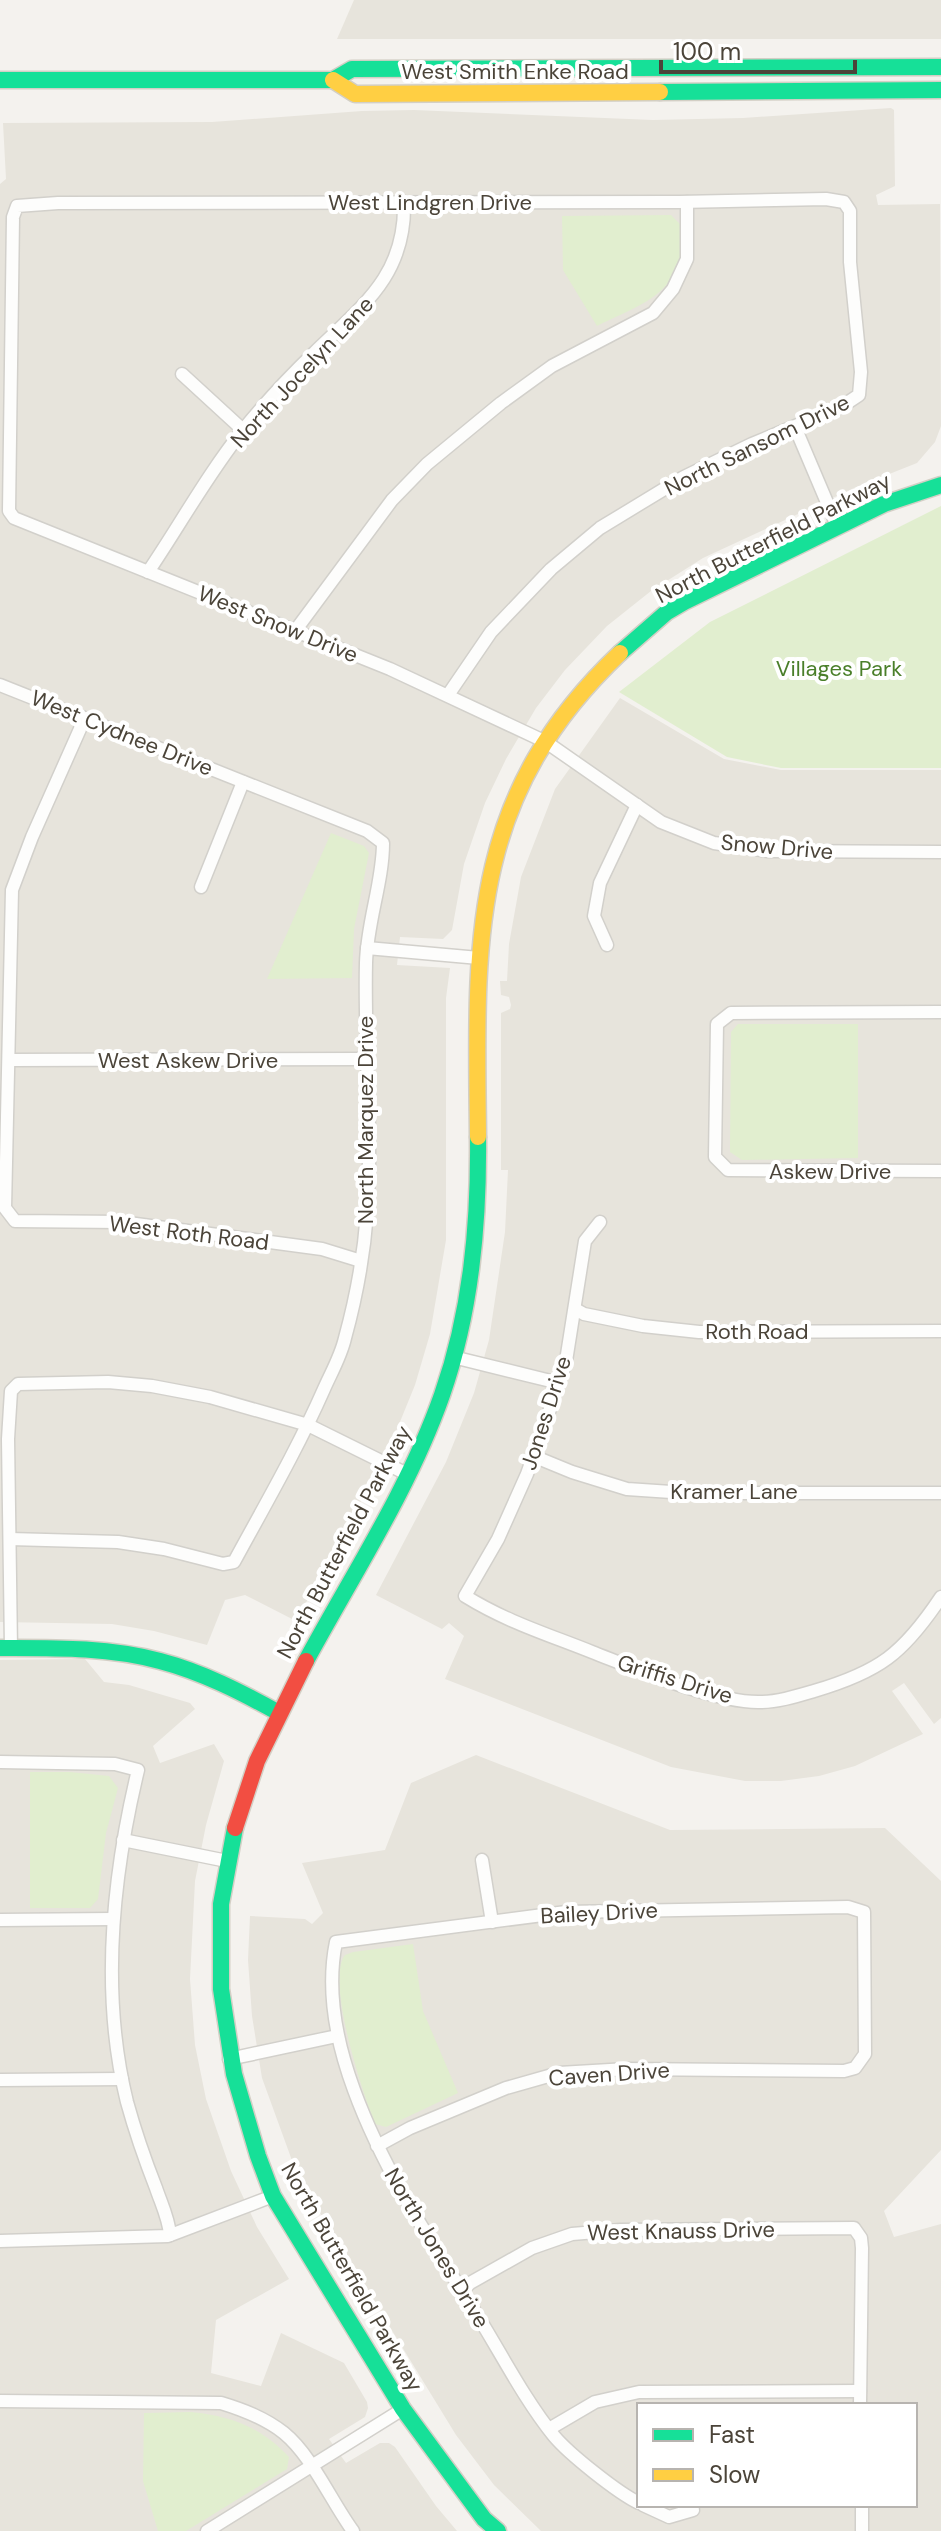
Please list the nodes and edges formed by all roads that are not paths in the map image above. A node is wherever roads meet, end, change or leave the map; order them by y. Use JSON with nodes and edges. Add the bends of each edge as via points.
{"nodes":[{"id":1,"x":941,"y":67,"type":"edge"},
{"id":2,"x":0,"y":80,"type":"edge"},
{"id":3,"x":333,"y":80,"type":"junction"},
{"id":4,"x":941,"y":90,"type":"edge"},
{"id":5,"x":404,"y":202,"type":"junction"},
{"id":6,"x":687,"y":202,"type":"junction"},
{"id":7,"x":844,"y":202,"type":"joint"},
{"id":8,"x":182,"y":374,"type":"dead end"},
{"id":9,"x":795,"y":427,"type":"junction"},
{"id":10,"x":243,"y":430,"type":"junction"},
{"id":11,"x":941,"y":485,"type":"edge"},
{"id":12,"x":9,"y":511,"type":"joint"},
{"id":13,"x":837,"y":526,"type":"junction"},
{"id":14,"x":148,"y":572,"type":"junction"},
{"id":15,"x":295,"y":631,"type":"junction"},
{"id":16,"x":0,"y":685,"type":"edge"},
{"id":17,"x":448,"y":695,"type":"junction"},
{"id":18,"x":82,"y":717,"type":"junction"},
{"id":19,"x":546,"y":742,"type":"junction"},
{"id":20,"x":243,"y":782,"type":"junction"},
{"id":21,"x":637,"y":805,"type":"junction"},
{"id":22,"x":383,"y":843,"type":"joint"},
{"id":23,"x":941,"y":852,"type":"edge"},
{"id":24,"x":201,"y":887,"type":"dead end"},
{"id":25,"x":607,"y":945,"type":"dead end"},
{"id":26,"x":367,"y":948,"type":"junction"},
{"id":27,"x":479,"y":958,"type":"junction"},
{"id":28,"x":941,"y":1012,"type":"edge"},
{"id":29,"x":366,"y":1059,"type":"junction"},
{"id":30,"x":9,"y":1060,"type":"junction"},
{"id":31,"x":941,"y":1171,"type":"edge"},
{"id":32,"x":600,"y":1222,"type":"dead end"},
{"id":33,"x":361,"y":1261,"type":"junction"},
{"id":34,"x":575,"y":1309,"type":"junction"},
{"id":35,"x":941,"y":1331,"type":"edge"},
{"id":36,"x":453,"y":1357,"type":"junction"},
{"id":37,"x":559,"y":1383,"type":"junction"},
{"id":38,"x":308,"y":1425,"type":"junction"},
{"id":39,"x":533,"y":1456,"type":"junction"},
{"id":40,"x":407,"y":1474,"type":"junction"},
{"id":41,"x":941,"y":1493,"type":"edge"},
{"id":42,"x":10,"y":1539,"type":"junction"},
{"id":43,"x":465,"y":1596,"type":"joint"},
{"id":44,"x":941,"y":1597,"type":"edge"},
{"id":45,"x":5,"y":1648,"type":"edge"},
{"id":46,"x":279,"y":1713,"type":"junction"},
{"id":47,"x":0,"y":1762,"type":"edge"},
{"id":48,"x":123,"y":1840,"type":"junction"},
{"id":49,"x":482,"y":1860,"type":"dead end"},
{"id":50,"x":227,"y":1861,"type":"junction"},
{"id":51,"x":113,"y":1919,"type":"junction"},
{"id":52,"x":0,"y":1920,"type":"edge"},
{"id":53,"x":492,"y":1922,"type":"junction"},
{"id":54,"x":336,"y":1942,"type":"joint"},
{"id":55,"x":337,"y":2036,"type":"junction"},
{"id":56,"x":229,"y":2059,"type":"junction"},
{"id":57,"x":855,"y":2068,"type":"joint"},
{"id":58,"x":122,"y":2079,"type":"junction"},
{"id":59,"x":0,"y":2080,"type":"edge"},
{"id":60,"x":377,"y":2146,"type":"junction"},
{"id":61,"x":273,"y":2196,"type":"junction"},
{"id":62,"x":170,"y":2235,"type":"junction"},
{"id":63,"x":0,"y":2241,"type":"edge"},
{"id":64,"x":462,"y":2291,"type":"junction"},
{"id":65,"x":860,"y":2391,"type":"junction"},
{"id":66,"x":0,"y":2401,"type":"edge"},
{"id":67,"x":860,"y":2403,"type":"edge"},
{"id":68,"x":403,"y":2409,"type":"junction"},
{"id":69,"x":549,"y":2429,"type":"junction"},
{"id":70,"x":312,"y":2467,"type":"junction"},
{"id":71,"x":637,"y":2502,"type":"edge"},
{"id":72,"x":647,"y":2507,"type":"edge"},
{"id":73,"x":862,"y":2507,"type":"edge"},
{"id":74,"x":693,"y":2510,"type":"dead end"},
{"id":75,"x":207,"y":2531,"type":"edge"},
{"id":76,"x":353,"y":2531,"type":"edge"},
{"id":77,"x":498,"y":2531,"type":"edge"},
{"id":78,"x":862,"y":2531,"type":"edge"}],
"edges":[{"from":1,"to":3,"type":"street","name":"West Smith Enke Road","via":[[352,69]]},
{"from":2,"to":3,"type":"street","name":"West Smith Enke Road"},
{"from":3,"to":4,"type":"street","name":"West Smith Enke Road","via":[[355,94]]},
{"from":5,"to":6,"type":"street","name":"West Lindgren Drive"},
{"from":5,"to":10,"type":"street","name":"North Jocelyn Lane","via":[[402,239],[374,296]]},
{"from":5,"to":12,"type":"street","name":"West Lindgren Drive","via":[[17,206]]},
{"from":6,"to":7,"type":"street","name":"West Lindgren Drive"},
{"from":6,"to":15,"type":"street","via":[[687,259],[673,289],[653,313],[552,366],[427,464],[392,500]]},
{"from":7,"to":9,"type":"street","name":"North Sansom Drive","via":[[850,211],[859,395]]},
{"from":8,"to":10,"type":"street"},
{"from":9,"to":13,"type":"street"},
{"from":9,"to":17,"type":"street","name":"North Sansom Drive","via":[[684,477],[600,528],[551,569],[491,632]]},
{"from":10,"to":14,"type":"street","name":"North Jocelyn Lane","via":[[199,488]]},
{"from":11,"to":13,"type":"street","name":"North Butterfield Parkway","via":[[917,490]]},
{"from":12,"to":14,"type":"street","name":"West Snow Drive","via":[[14,518]]},
{"from":13,"to":19,"type":"street","name":"North Butterfield Parkway","via":[[670,610],[595,678]]},
{"from":14,"to":15,"type":"street","name":"West Snow Drive"},
{"from":15,"to":17,"type":"street","name":"West Snow Drive"},
{"from":16,"to":18,"type":"street","name":"West Cydnee Drive"},
{"from":17,"to":19,"type":"street","name":"West Snow Drive"},
{"from":18,"to":20,"type":"street","name":"West Cydnee Drive"},
{"from":18,"to":30,"type":"street","via":[[12,890]]},
{"from":19,"to":21,"type":"street","name":"Snow Drive"},
{"from":19,"to":27,"type":"street","name":"North Butterfield Parkway","via":[[501,833],[479,930]]},
{"from":20,"to":22,"type":"street","name":"West Cydnee Drive","via":[[367,831]]},
{"from":20,"to":24,"type":"street"},
{"from":21,"to":23,"type":"street","name":"Snow Drive","via":[[661,822],[714,843],[768,851]]},
{"from":21,"to":25,"type":"street","via":[[600,883],[594,916]]},
{"from":22,"to":26,"type":"street","name":"North Marquez Drive"},
{"from":26,"to":27,"type":"street"},
{"from":26,"to":29,"type":"street","name":"North Marquez Drive"},
{"from":27,"to":36,"type":"street","name":"North Butterfield Parkway","via":[[477,1219]]},
{"from":28,"to":31,"type":"street","name":"Askew Drive","via":[[731,1013],[717,1024],[715,1091],[715,1157],[736,1172]]},
{"from":29,"to":30,"type":"street","name":"West Askew Drive"},
{"from":29,"to":33,"type":"street","name":"North Marquez Drive","via":[[367,1212]]},
{"from":30,"to":33,"type":"street","name":"West Roth Road","via":[[5,1208],[15,1221],[121,1222],[322,1249]]},
{"from":32,"to":34,"type":"street","name":"Jones Drive","via":[[585,1241]]},
{"from":33,"to":38,"type":"street","name":"North Marquez Drive","via":[[345,1341]]},
{"from":34,"to":35,"type":"street","name":"Roth Road","via":[[643,1326],[699,1332]]},
{"from":34,"to":37,"type":"street","name":"Jones Drive"},
{"from":36,"to":37,"type":"street"},
{"from":36,"to":40,"type":"street","name":"North Butterfield Parkway"},
{"from":37,"to":39,"type":"street","name":"Jones Drive"},
{"from":38,"to":40,"type":"street"},
{"from":38,"to":42,"type":"street","name":"North Marquez Drive","via":[[234,1562],[118,1542]]},
{"from":38,"to":42,"type":"street","via":[[152,1386],[18,1384],[11,1391],[8,1439]]},
{"from":39,"to":41,"type":"street","name":"Kramer Lane","via":[[627,1489]]},
{"from":39,"to":43,"type":"street","name":"Jones Drive","via":[[498,1539]]},
{"from":40,"to":46,"type":"street","name":"North Butterfield Parkway"},
{"from":42,"to":45,"type":"street"},
{"from":43,"to":44,"type":"street","name":"Griffis Drive","via":[[498,1616],[633,1668],[727,1698],[761,1702],[853,1679],[890,1658]]},
{"from":45,"to":46,"type":"street","via":[[145,1657],[183,1667]]},
{"from":46,"to":50,"type":"street","name":"North Butterfield Parkway","via":[[243,1802]]},
{"from":47,"to":48,"type":"street","via":[[115,1764],[138,1770]]},
{"from":48,"to":50,"type":"street"},
{"from":48,"to":51,"type":"street"},
{"from":49,"to":53,"type":"street"},
{"from":50,"to":56,"type":"street","name":"North Butterfield Parkway","via":[[218,1957]]},
{"from":51,"to":52,"type":"street"},
{"from":51,"to":58,"type":"street"},
{"from":53,"to":54,"type":"street","name":"Bailey Drive"},
{"from":53,"to":57,"type":"street","name":"Bailey Drive","via":[[616,1910],[848,1907],[864,1912],[865,2054]]},
{"from":54,"to":55,"type":"street","name":"North Jones Drive","via":[[332,1961]]},
{"from":55,"to":56,"type":"street"},
{"from":55,"to":60,"type":"street","name":"North Jones Drive"},
{"from":56,"to":61,"type":"street","name":"North Butterfield Parkway"},
{"from":57,"to":60,"type":"street","name":"Caven Drive","via":[[559,2073],[506,2088]]},
{"from":58,"to":59,"type":"street"},
{"from":58,"to":62,"type":"street"},
{"from":60,"to":64,"type":"street","name":"North Jones Drive"},
{"from":61,"to":62,"type":"street"},
{"from":61,"to":68,"type":"street","name":"North Butterfield Parkway"},
{"from":62,"to":63,"type":"street"},
{"from":64,"to":65,"type":"street","name":"West Knauss Drive","via":[[532,2248],[572,2234],[854,2228],[861,2238]]},
{"from":64,"to":69,"type":"street","name":"North Jones Drive"},
{"from":65,"to":67,"type":"street"},
{"from":65,"to":69,"type":"street","via":[[639,2392],[595,2402]]},
{"from":66,"to":70,"type":"street","via":[[221,2403],[250,2412],[285,2434]]},
{"from":68,"to":70,"type":"street"},
{"from":68,"to":77,"type":"street","name":"North Butterfield Parkway"},
{"from":69,"to":71,"type":"street","name":"North Jones Drive"},
{"from":70,"to":75,"type":"street"},
{"from":70,"to":76,"type":"street"},
{"from":72,"to":74,"type":"street","name":"North Jones Drive","via":[[669,2517]]},
{"from":73,"to":78,"type":"street"}]}
